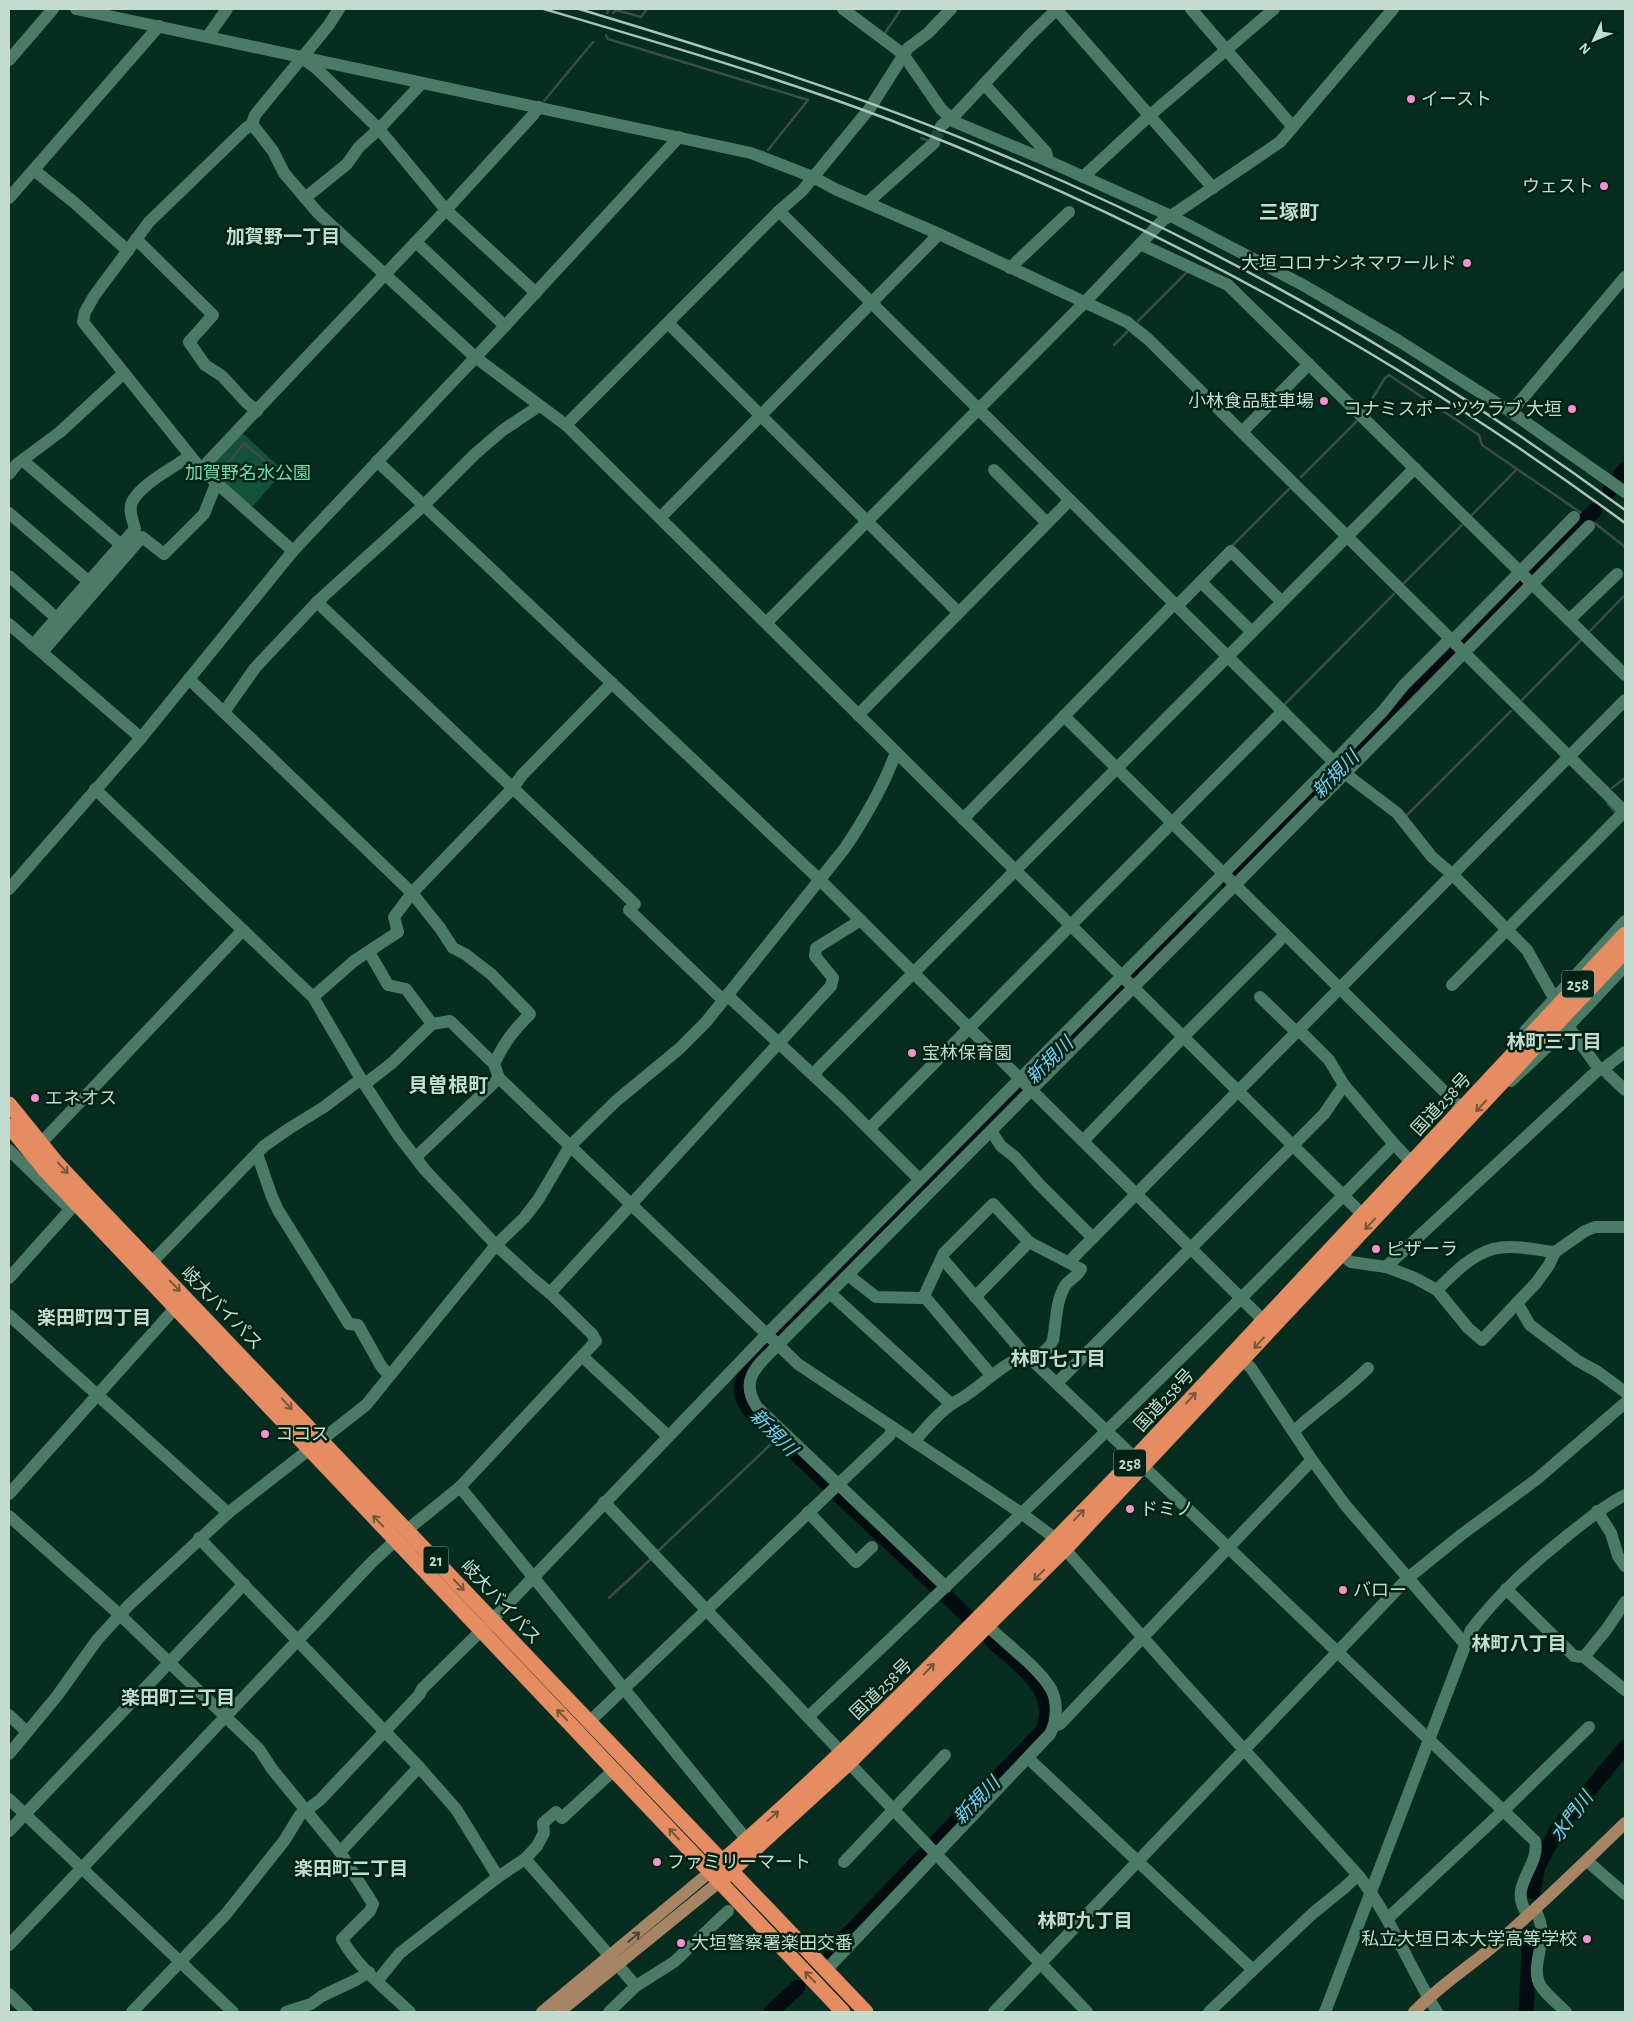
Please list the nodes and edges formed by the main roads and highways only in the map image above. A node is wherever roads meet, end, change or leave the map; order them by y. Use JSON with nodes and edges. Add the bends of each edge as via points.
{"nodes":[{"id":1,"x":1622,"y":928,"type":"edge"},
{"id":2,"x":1625,"y":951,"type":"edge"},
{"id":3,"x":1534,"y":1040,"type":"junction"},
{"id":4,"x":1493,"y":1084,"type":"junction"},
{"id":5,"x":9,"y":1104,"type":"edge"},
{"id":6,"x":9,"y":1126,"type":"edge"},
{"id":7,"x":1337,"y":1252,"type":"junction"},
{"id":8,"x":315,"y":1445,"type":"junction"},
{"id":9,"x":1139,"y":1462,"type":"junction"},
{"id":10,"x":1060,"y":1544,"type":"junction"},
{"id":11,"x":487,"y":1625,"type":"junction"},
{"id":12,"x":846,"y":1758,"type":"junction"},
{"id":13,"x":1625,"y":1824,"type":"edge"},
{"id":14,"x":726,"y":1867,"type":"junction"},
{"id":15,"x":715,"y":1877,"type":"junction"},
{"id":16,"x":615,"y":1960,"type":"junction"},
{"id":17,"x":542,"y":2012,"type":"edge"},
{"id":18,"x":559,"y":2012,"type":"edge"},
{"id":19,"x":843,"y":2012,"type":"edge"},
{"id":20,"x":866,"y":2012,"type":"edge"},
{"id":21,"x":1414,"y":2012,"type":"edge"}],
"edges":[{"from":1,"to":3,"type":"highway","name":"国道258号","number":"258"},
{"from":2,"to":3,"type":"highway","name":"国道258号","number":"258"},
{"from":3,"to":4,"type":"highway","name":"国道258号","number":"258"},
{"from":4,"to":7,"type":"highway","name":"国道258号","number":"258","one_way":true},
{"from":4,"to":7,"type":"highway","name":"国道258号","number":"258","via":[[1462,1109],[1363,1214]]},
{"from":5,"to":8,"type":"highway","name":"岐大バイパス","number":"21","one_way":true,"via":[[41,1144],[152,1262]]},
{"from":6,"to":8,"type":"highway","name":"岐大バイパス","number":"21","via":[[73,1206]]},
{"from":7,"to":9,"type":"highway","name":"国道258号","number":"258","one_way":true,"via":[[1243,1360]]},
{"from":9,"to":7,"type":"highway","name":"国道258号","number":"258","one_way":true,"via":[[1264,1320]]},
{"from":8,"to":11,"type":"highway","name":"岐大バイパス","number":"21"},
{"from":9,"to":10,"type":"highway","name":"国道258号","number":"258"},
{"from":12,"to":10,"type":"highway","name":"国道258号","number":"258","one_way":true,"via":[[914,1684]]},
{"from":10,"to":12,"type":"highway","name":"国道258号","number":"258","one_way":true,"via":[[988,1626]]},
{"from":11,"to":14,"type":"highway","name":"岐大バイパス","number":"21","via":[[589,1722]]},
{"from":15,"to":11,"type":"highway","name":"岐大バイパス","number":"21","one_way":true,"via":[[614,1770]]},
{"from":12,"to":14,"type":"highway","name":"国道258号","number":"258"},
{"from":14,"to":12,"type":"highway","name":"国道258号","number":"258","one_way":true,"via":[[747,1840]]},
{"from":13,"to":21,"type":"main road","via":[[1531,1913]]},
{"from":14,"to":15,"type":"highway","name":"国道258号","number":"258"},
{"from":14,"to":20,"type":"highway","name":"岐大バイパス","number":"21"},
{"from":15,"to":16,"type":"main road"},
{"from":19,"to":15,"type":"highway","name":"岐大バイパス","number":"21","one_way":true},
{"from":16,"to":17,"type":"main road"},
{"from":16,"to":18,"type":"main road"}]}
